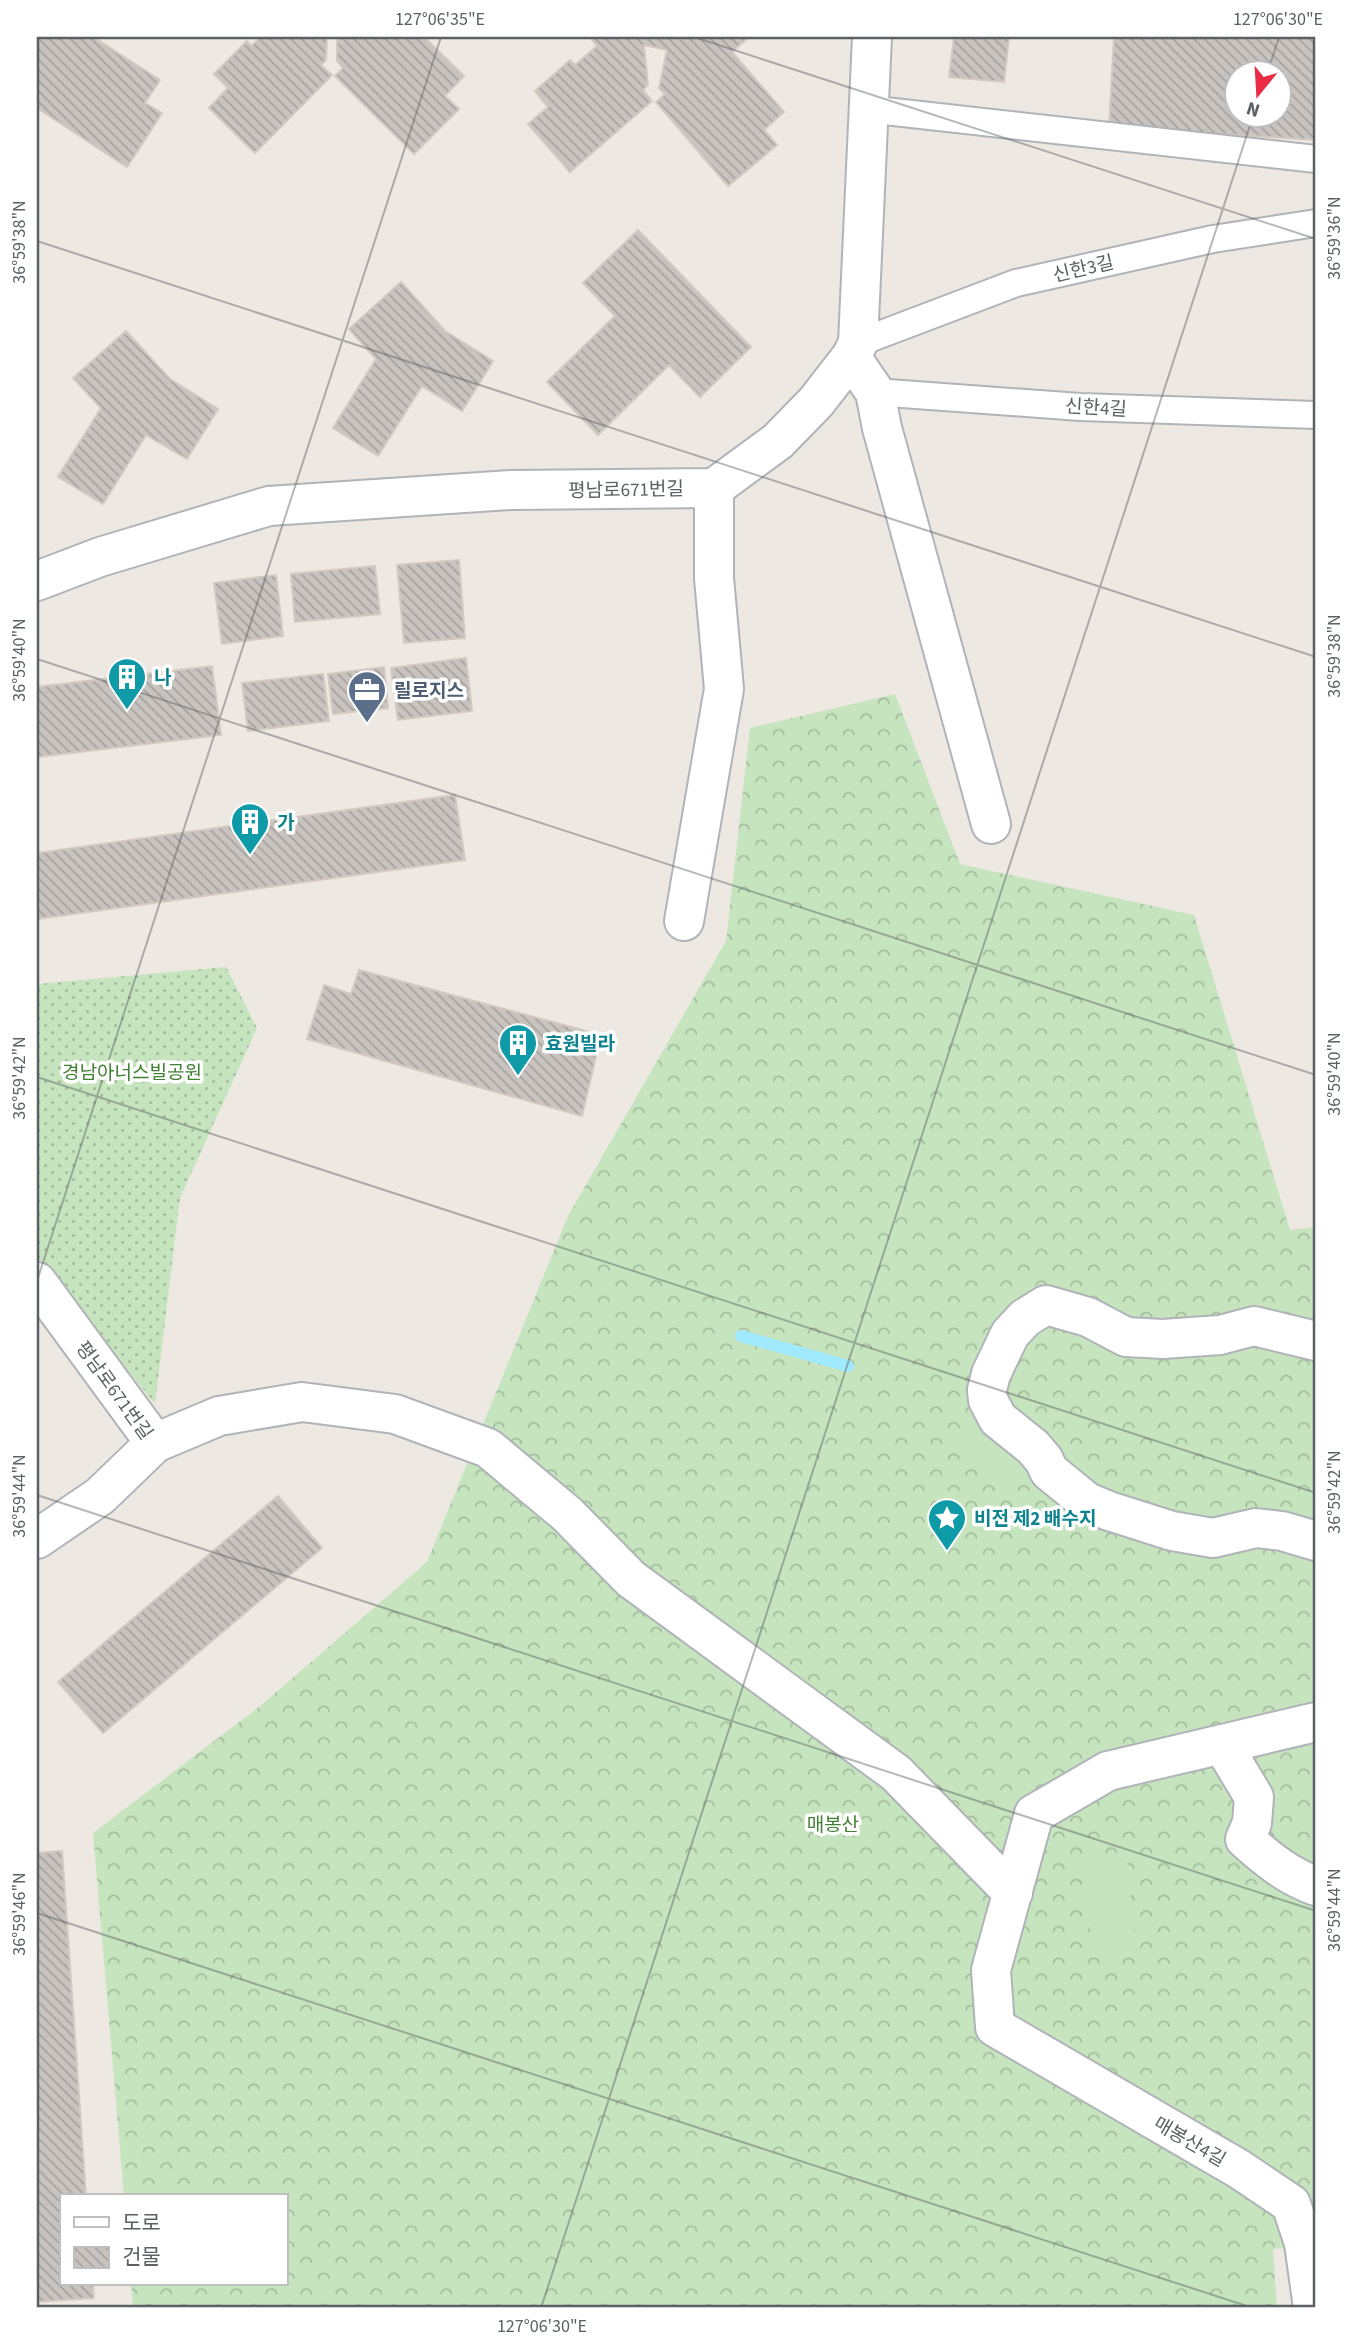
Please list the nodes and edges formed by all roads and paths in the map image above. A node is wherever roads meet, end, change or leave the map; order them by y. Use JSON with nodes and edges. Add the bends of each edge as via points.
{"nodes":[{"id":1,"x":872,"y":37,"type":"edge"},
{"id":2,"x":867,"y":109,"type":"junction"},
{"id":3,"x":1316,"y":159,"type":"edge"},
{"id":4,"x":1316,"y":223,"type":"edge"},
{"id":5,"x":855,"y":350,"type":"junction"},
{"id":6,"x":875,"y":392,"type":"junction"},
{"id":7,"x":1316,"y":415,"type":"edge"},
{"id":8,"x":714,"y":488,"type":"junction"},
{"id":9,"x":37,"y":581,"type":"edge"},
{"id":10,"x":991,"y":824,"type":"dead end"},
{"id":11,"x":684,"y":921,"type":"dead end"},
{"id":12,"x":37,"y":1282,"type":"edge"},
{"id":13,"x":1316,"y":1341,"type":"edge"},
{"id":14,"x":155,"y":1443,"type":"junction"},
{"id":15,"x":37,"y":1539,"type":"edge"},
{"id":16,"x":1316,"y":1541,"type":"edge"},
{"id":17,"x":1316,"y":1722,"type":"edge"},
{"id":18,"x":1222,"y":1744,"type":"junction"},
{"id":19,"x":1316,"y":1885,"type":"edge"},
{"id":20,"x":1013,"y":1893,"type":"junction"},
{"id":21,"x":1313,"y":2308,"type":"edge"}],
"edges":[{"from":1,"to":2,"type":"street"},
{"from":2,"to":3,"type":"lane"},
{"from":2,"to":5,"type":"street"},
{"from":4,"to":5,"type":"lane","name":"신한3길","via":[[1201,242],[1016,283]]},
{"from":5,"to":6,"type":"street"},
{"from":5,"to":8,"type":"street","via":[[816,402],[778,441]]},
{"from":6,"to":7,"type":"lane","name":"신한4길","via":[[1080,407]]},
{"from":6,"to":10,"type":"street"},
{"from":8,"to":9,"type":"street","name":"평남로671번길","via":[[511,490],[269,506]]},
{"from":8,"to":11,"type":"street","via":[[714,578],[724,690]]},
{"from":12,"to":14,"type":"street","name":"평남로671번길"},
{"from":13,"to":16,"type":"street","via":[[1254,1326],[1220,1335],[1126,1337],[1088,1317],[1046,1305],[1010,1334],[987,1390],[998,1419],[1087,1502],[1188,1535],[1213,1538],[1256,1528]]},
{"from":14,"to":15,"type":"street","name":"평남로671번길","via":[[100,1496]]},
{"from":14,"to":20,"type":"street","via":[[219,1416],[302,1402],[395,1414],[488,1448],[567,1514],[631,1580],[895,1773]]},
{"from":17,"to":18,"type":"street"},
{"from":18,"to":19,"type":"street","via":[[1254,1797],[1245,1839],[1299,1880]]},
{"from":18,"to":20,"type":"street","via":[[1108,1771],[1034,1814]]},
{"from":20,"to":21,"type":"street","name":"매봉산4길","via":[[991,1970],[995,2027],[1291,2204],[1304,2243]]}]}
